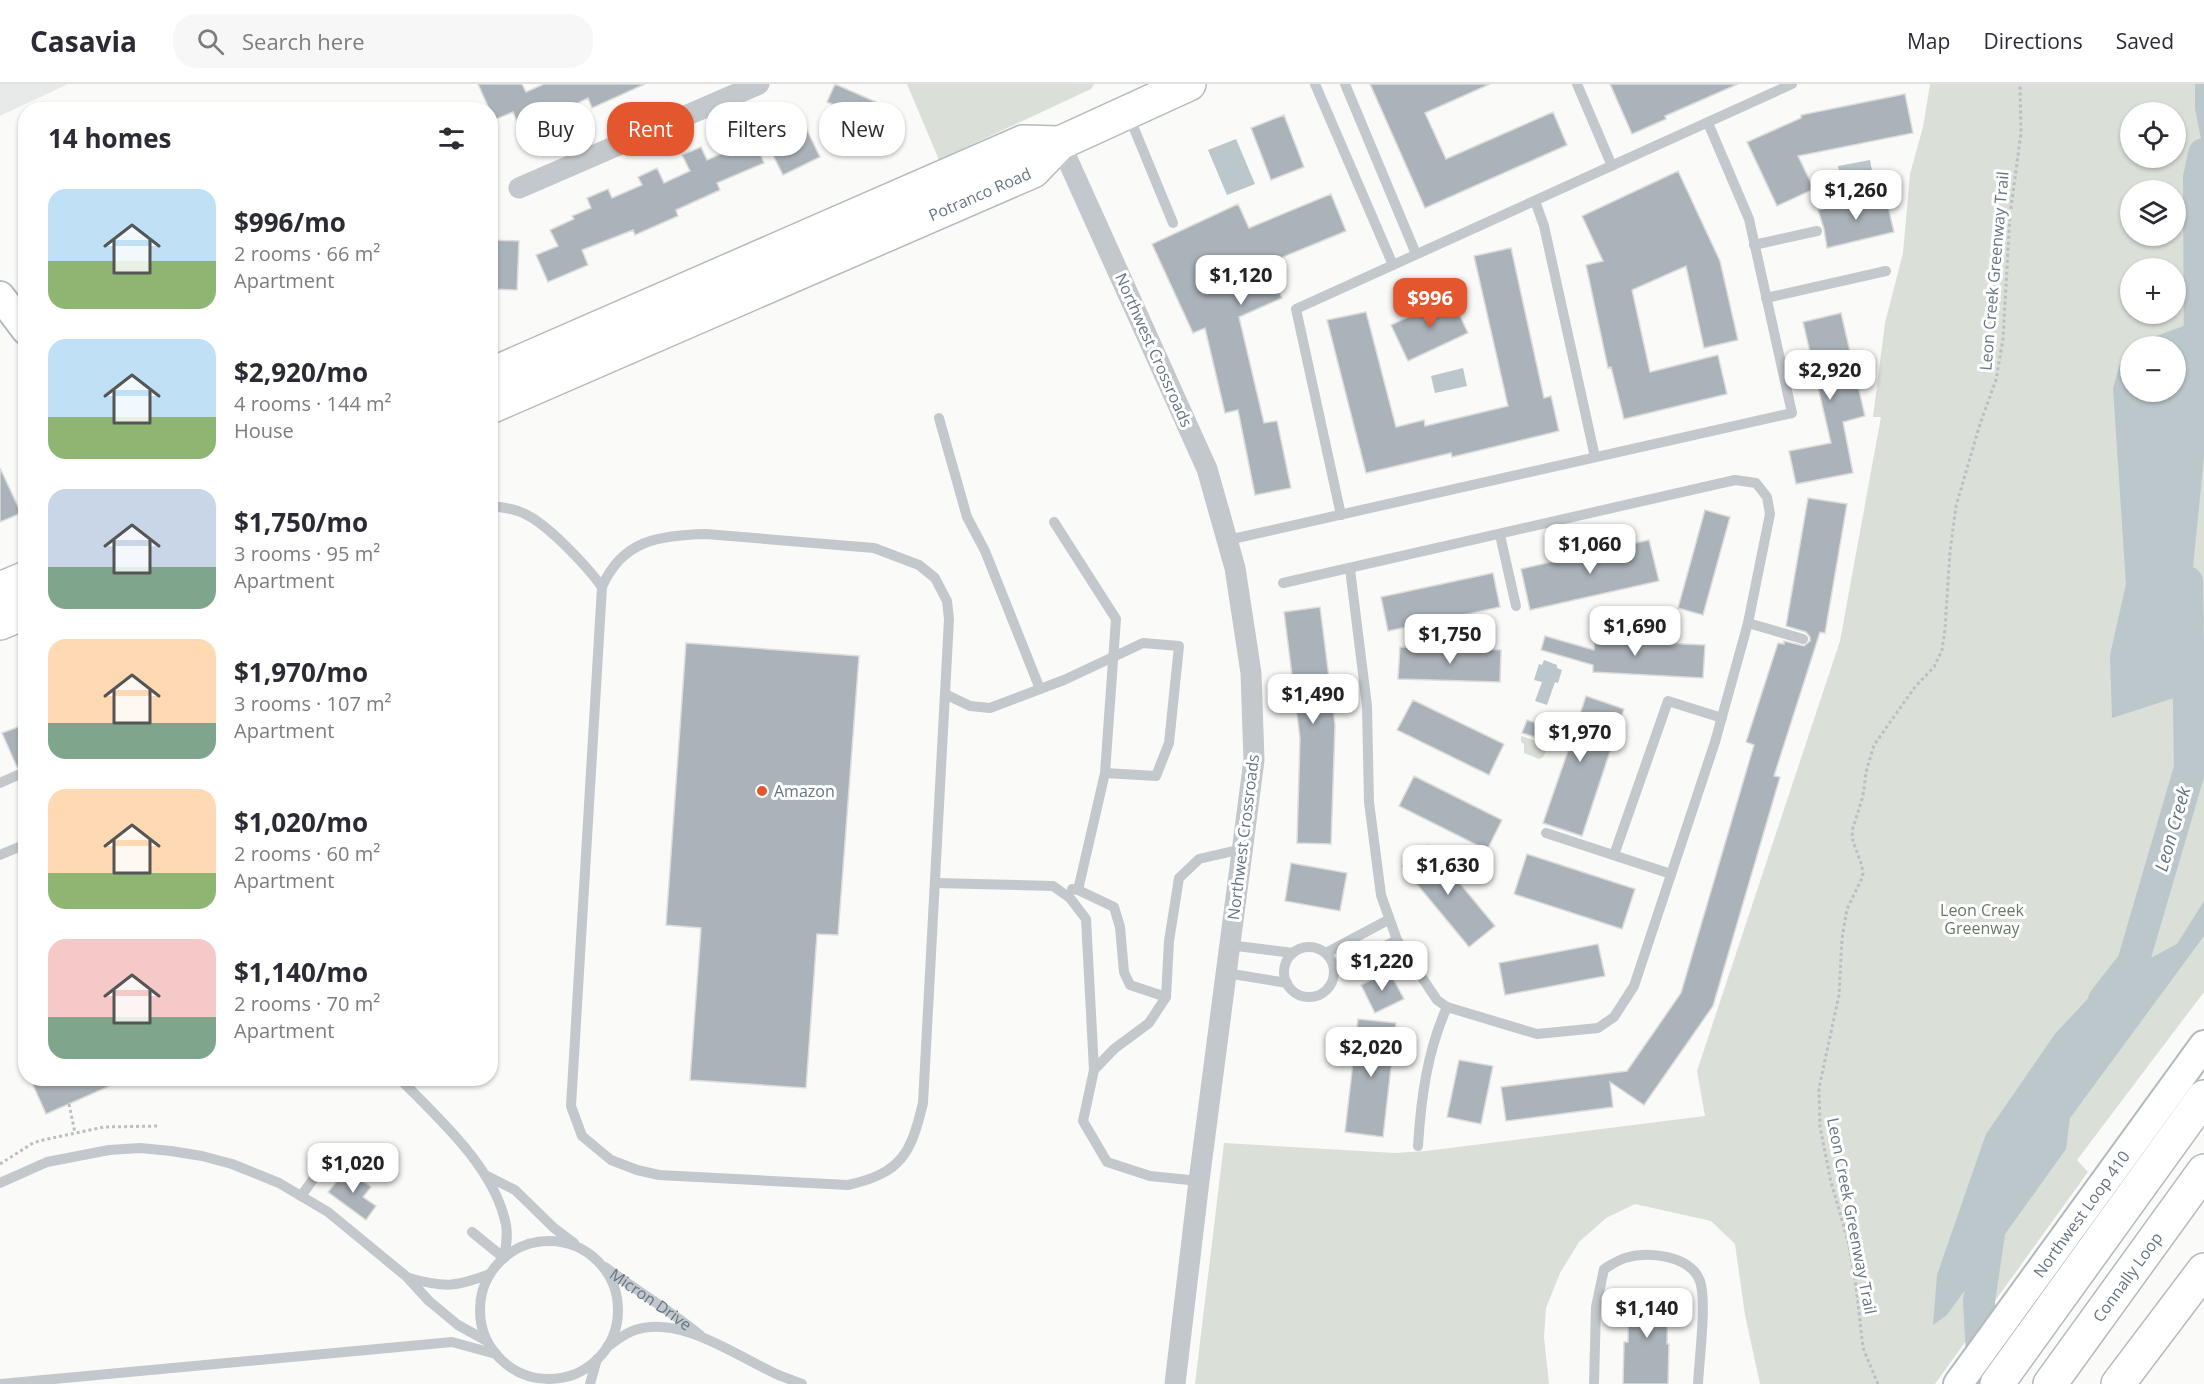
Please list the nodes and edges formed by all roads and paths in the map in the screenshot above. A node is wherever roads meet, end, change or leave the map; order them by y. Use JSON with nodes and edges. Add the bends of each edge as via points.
{"nodes":[{"id":1,"x":759,"y":84,"type":"edge"},
{"id":2,"x":1189,"y":84,"type":"edge"},
{"id":3,"x":1329,"y":84,"type":"edge"},
{"id":4,"x":1345,"y":84,"type":"edge"},
{"id":5,"x":1577,"y":84,"type":"edge"},
{"id":6,"x":1792,"y":84,"type":"edge"},
{"id":7,"x":2020,"y":84,"type":"edge"},
{"id":8,"x":1317,"y":87,"type":"edge"},
{"id":9,"x":1150,"y":92,"type":"edge"},
{"id":10,"x":1125,"y":113,"type":"junction"},
{"id":11,"x":1708,"y":123,"type":"junction"},
{"id":12,"x":1060,"y":143,"type":"junction"},
{"id":13,"x":1612,"y":166,"type":"junction"},
{"id":14,"x":519,"y":188,"type":"dead end"},
{"id":15,"x":1535,"y":201,"type":"junction"},
{"id":16,"x":1173,"y":223,"type":"dead end"},
{"id":17,"x":1817,"y":231,"type":"dead end"},
{"id":18,"x":1755,"y":245,"type":"junction"},
{"id":19,"x":1416,"y":254,"type":"junction"},
{"id":20,"x":1393,"y":265,"type":"junction"},
{"id":21,"x":1886,"y":271,"type":"dead end"},
{"id":22,"x":0,"y":296,"type":"edge"},
{"id":23,"x":1766,"y":298,"type":"junction"},
{"id":24,"x":18,"y":320,"type":"edge"},
{"id":25,"x":498,"y":372,"type":"edge"},
{"id":26,"x":498,"y":404,"type":"edge"},
{"id":27,"x":939,"y":418,"type":"dead end"},
{"id":28,"x":1595,"y":457,"type":"junction"},
{"id":29,"x":498,"y":507,"type":"edge"},
{"id":30,"x":1341,"y":515,"type":"junction"},
{"id":31,"x":1054,"y":522,"type":"dead end"},
{"id":32,"x":1500,"y":535,"type":"junction"},
{"id":33,"x":1228,"y":540,"type":"junction"},
{"id":34,"x":1350,"y":569,"type":"junction"},
{"id":35,"x":18,"y":582,"type":"edge"},
{"id":36,"x":1283,"y":583,"type":"dead end"},
{"id":37,"x":602,"y":587,"type":"junction"},
{"id":38,"x":0,"y":590,"type":"edge"},
{"id":39,"x":1516,"y":606,"type":"dead end"},
{"id":40,"x":18,"y":615,"type":"edge"},
{"id":41,"x":0,"y":623,"type":"edge"},
{"id":42,"x":1748,"y":623,"type":"junction"},
{"id":43,"x":1803,"y":639,"type":"dead end"},
{"id":44,"x":1113,"y":659,"type":"junction"},
{"id":45,"x":1040,"y":689,"type":"junction"},
{"id":46,"x":945,"y":694,"type":"junction"},
{"id":47,"x":1722,"y":718,"type":"junction"},
{"id":48,"x":1105,"y":773,"type":"junction"},
{"id":49,"x":18,"y":775,"type":"edge"},
{"id":50,"x":0,"y":783,"type":"edge"},
{"id":51,"x":1546,"y":833,"type":"dead end"},
{"id":52,"x":18,"y":847,"type":"edge"},
{"id":53,"x":1242,"y":849,"type":"junction"},
{"id":54,"x":0,"y":855,"type":"edge"},
{"id":55,"x":1614,"y":855,"type":"junction"},
{"id":56,"x":1671,"y":874,"type":"junction"},
{"id":57,"x":935,"y":883,"type":"junction"},
{"id":58,"x":1053,"y":886,"type":"junction"},
{"id":59,"x":1078,"y":890,"type":"junction"},
{"id":60,"x":1388,"y":920,"type":"junction"},
{"id":61,"x":1397,"y":940,"type":"junction"},
{"id":62,"x":1229,"y":945,"type":"junction"},
{"id":63,"x":1293,"y":953,"type":"junction"},
{"id":64,"x":1326,"y":953,"type":"junction"},
{"id":65,"x":1335,"y":972,"type":"junction"},
{"id":66,"x":1226,"y":973,"type":"junction"},
{"id":67,"x":1287,"y":983,"type":"junction"},
{"id":68,"x":1166,"y":997,"type":"junction"},
{"id":69,"x":1447,"y":1007,"type":"junction"},
{"id":70,"x":2204,"y":1045,"type":"edge"},
{"id":71,"x":1094,"y":1070,"type":"junction"},
{"id":72,"x":407,"y":1086,"type":"edge"},
{"id":73,"x":2204,"y":1097,"type":"edge"},
{"id":74,"x":69,"y":1104,"type":"dead end"},
{"id":75,"x":160,"y":1126,"type":"dead end"},
{"id":76,"x":75,"y":1133,"type":"junction"},
{"id":77,"x":1418,"y":1146,"type":"dead end"},
{"id":78,"x":0,"y":1164,"type":"edge"},
{"id":79,"x":2204,"y":1171,"type":"edge"},
{"id":80,"x":370,"y":1173,"type":"dead end"},
{"id":81,"x":487,"y":1176,"type":"junction"},
{"id":82,"x":1199,"y":1181,"type":"junction"},
{"id":83,"x":0,"y":1183,"type":"edge"},
{"id":84,"x":301,"y":1196,"type":"junction"},
{"id":85,"x":472,"y":1232,"type":"dead end"},
{"id":86,"x":584,"y":1251,"type":"junction"},
{"id":87,"x":504,"y":1257,"type":"junction"},
{"id":88,"x":597,"y":1261,"type":"junction"},
{"id":89,"x":2126,"y":1263,"type":"junction"},
{"id":90,"x":2204,"y":1270,"type":"edge"},
{"id":91,"x":490,"y":1274,"type":"junction"},
{"id":92,"x":407,"y":1278,"type":"junction"},
{"id":93,"x":702,"y":1337,"type":"junction"},
{"id":94,"x":487,"y":1341,"type":"junction"},
{"id":95,"x":607,"y":1347,"type":"junction"},
{"id":96,"x":496,"y":1354,"type":"junction"},
{"id":97,"x":597,"y":1359,"type":"junction"},
{"id":98,"x":521,"y":1373,"type":"junction"},
{"id":99,"x":2126,"y":1373,"type":"edge"},
{"id":100,"x":0,"y":1384,"type":"edge"},
{"id":101,"x":531,"y":1384,"type":"edge"},
{"id":102,"x":590,"y":1384,"type":"edge"},
{"id":103,"x":802,"y":1384,"type":"edge"},
{"id":104,"x":1175,"y":1384,"type":"edge"},
{"id":105,"x":1594,"y":1384,"type":"edge"},
{"id":106,"x":1698,"y":1384,"type":"edge"},
{"id":107,"x":1878,"y":1384,"type":"edge"},
{"id":108,"x":1958,"y":1384,"type":"edge"},
{"id":109,"x":1996,"y":1384,"type":"edge"},
{"id":110,"x":2005,"y":1384,"type":"edge"},
{"id":111,"x":2050,"y":1384,"type":"edge"}],
"edges":[{"from":1,"to":14,"type":"street"},
{"from":2,"to":9,"type":"main road"},
{"from":3,"to":8,"type":"lane"},
{"from":4,"to":19,"type":"lane"},
{"from":5,"to":13,"type":"lane"},
{"from":6,"to":11,"type":"lane"},
{"from":7,"to":107,"type":"path","name":"Leon Creek Greenway Trail","via":[[2021,133],[2010,215],[2003,339],[1996,380],[1956,507],[1942,650],[1934,667],[1874,745],[1866,772],[1852,831],[1863,876],[1847,909],[1839,995],[1819,1088],[1820,1127],[1848,1241],[1863,1348]]},
{"from":8,"to":20,"type":"lane"},
{"from":9,"to":10,"type":"main road"},
{"from":10,"to":12,"type":"main road"},
{"from":10,"to":16,"type":"lane"},
{"from":11,"to":13,"type":"lane"},
{"from":11,"to":18,"type":"lane","via":[[1749,219]]},
{"from":12,"to":25,"type":"main road","name":"Potranco Road","via":[[1023,142]]},
{"from":12,"to":26,"type":"main road","name":"Potranco Road","via":[[1033,171]]},
{"from":12,"to":33,"type":"street","name":"Northwest Crossroads","via":[[1188,424],[1207,469]]},
{"from":13,"to":15,"type":"lane"},
{"from":15,"to":19,"type":"lane"},
{"from":15,"to":28,"type":"lane","via":[[1544,226]]},
{"from":17,"to":18,"type":"lane"},
{"from":18,"to":23,"type":"lane"},
{"from":19,"to":20,"type":"lane"},
{"from":20,"to":30,"type":"lane","via":[[1296,309]]},
{"from":21,"to":23,"type":"lane"},
{"from":22,"to":24,"type":"main road"},
{"from":23,"to":28,"type":"lane","via":[[1792,413]]},
{"from":27,"to":45,"type":"lane","via":[[967,517],[986,551]]},
{"from":28,"to":30,"type":"lane"},
{"from":29,"to":37,"type":"lane","via":[[528,516],[584,563]]},
{"from":30,"to":33,"type":"lane"},
{"from":31,"to":44,"type":"lane","via":[[1116,619]]},
{"from":32,"to":34,"type":"lane"},
{"from":32,"to":39,"type":"lane"},
{"from":32,"to":42,"type":"lane","via":[[1735,480],[1756,483],[1767,497],[1770,514]]},
{"from":33,"to":53,"type":"street","name":"Northwest Crossroads","via":[[1251,673],[1254,760]]},
{"from":34,"to":36,"type":"lane"},
{"from":34,"to":60,"type":"lane","via":[[1367,706],[1371,832]]},
{"from":35,"to":38,"type":"main road"},
{"from":37,"to":46,"type":"lane","via":[[614,564],[634,547],[670,535],[706,534],[874,548],[919,565],[935,578],[947,601]]},
{"from":37,"to":57,"type":"lane","via":[[571,1106],[582,1136],[611,1160],[659,1175],[848,1185],[873,1179],[892,1166],[916,1134],[923,1103]]},
{"from":40,"to":41,"type":"main road"},
{"from":42,"to":43,"type":"lane"},
{"from":42,"to":47,"type":"lane"},
{"from":44,"to":45,"type":"lane"},
{"from":44,"to":48,"type":"lane"},
{"from":44,"to":48,"type":"lane","via":[[1143,643],[1179,646],[1169,743],[1156,776]]},
{"from":45,"to":46,"type":"lane","via":[[990,708],[970,706]]},
{"from":46,"to":57,"type":"lane"},
{"from":47,"to":55,"type":"lane","via":[[1668,701]]},
{"from":47,"to":56,"type":"lane"},
{"from":48,"to":59,"type":"lane"},
{"from":49,"to":50,"type":"lane"},
{"from":51,"to":55,"type":"lane"},
{"from":52,"to":54,"type":"lane"},
{"from":53,"to":62,"type":"street","name":"Northwest Crossroads"},
{"from":53,"to":68,"type":"lane","via":[[1200,859],[1179,878],[1169,941]]},
{"from":55,"to":56,"type":"lane"},
{"from":56,"to":69,"type":"lane","via":[[1634,986],[1614,1017],[1598,1028],[1537,1034]]},
{"from":57,"to":58,"type":"lane"},
{"from":58,"to":59,"type":"lane"},
{"from":58,"to":71,"type":"lane","via":[[1070,898],[1086,919]]},
{"from":59,"to":68,"type":"lane","via":[[1114,907],[1124,972],[1130,986]]},
{"from":60,"to":61,"type":"lane"},
{"from":60,"to":64,"type":"lane"},
{"from":61,"to":65,"type":"lane"},
{"from":61,"to":69,"type":"lane","via":[[1437,1000]]},
{"from":62,"to":63,"type":"lane"},
{"from":62,"to":66,"type":"street","name":"Northwest Crossroads"},
{"from":63,"to":64,"type":"lane","via":[[1309,947]]},
{"from":63,"to":67,"type":"lane","via":[[1285,967]]},
{"from":64,"to":65,"type":"lane"},
{"from":65,"to":67,"type":"lane","via":[[1328,988],[1312,996],[1300,995]]},
{"from":66,"to":67,"type":"lane"},
{"from":66,"to":82,"type":"street","name":"Northwest Crossroads"},
{"from":68,"to":71,"type":"lane","via":[[1149,1023]]},
{"from":69,"to":77,"type":"lane","via":[[1432,1043]]},
{"from":70,"to":108,"type":"main road","name":"Northwest Loop 410"},
{"from":71,"to":82,"type":"lane","via":[[1083,1121],[1107,1162],[1150,1176]]},
{"from":72,"to":81,"type":"lane"},
{"from":73,"to":109,"type":"main road"},
{"from":74,"to":76,"type":"path"},
{"from":75,"to":76,"type":"path","via":[[113,1126]]},
{"from":76,"to":78,"type":"path","via":[[33,1143]]},
{"from":79,"to":89,"type":"main road","name":"Connally Loop","via":[[2161,1231]]},
{"from":80,"to":84,"type":"lane","via":[[336,1148]]},
{"from":81,"to":86,"type":"lane","via":[[515,1190]]},
{"from":81,"to":87,"type":"lane","via":[[506,1227]]},
{"from":82,"to":104,"type":"street","name":"Northwest Crossroads"},
{"from":83,"to":84,"type":"lane","via":[[47,1162],[140,1148],[232,1164]]},
{"from":84,"to":92,"type":"lane","via":[[328,1212]]},
{"from":85,"to":87,"type":"lane"},
{"from":86,"to":87,"type":"lane","via":[[551,1241],[526,1245]]},
{"from":86,"to":88,"type":"lane"},
{"from":87,"to":91,"type":"lane"},
{"from":88,"to":93,"type":"lane","name":"Micron Drive","via":[[677,1315]]},
{"from":88,"to":95,"type":"lane","via":[[616,1293],[615,1330]]},
{"from":89,"to":110,"type":"main road"},
{"from":89,"to":111,"type":"main road","name":"Connally Loop"},
{"from":90,"to":99,"type":"main road"},
{"from":91,"to":92,"type":"lane","via":[[447,1286]]},
{"from":91,"to":94,"type":"lane","via":[[480,1314]]},
{"from":92,"to":94,"type":"lane","via":[[458,1325]]},
{"from":93,"to":95,"type":"lane","name":"Micron Drive","via":[[652,1327],[634,1330]]},
{"from":93,"to":103,"type":"lane","name":"Micron Drive"},
{"from":94,"to":96,"type":"lane"},
{"from":95,"to":97,"type":"lane"},
{"from":96,"to":98,"type":"lane"},
{"from":96,"to":100,"type":"lane","via":[[452,1342]]},
{"from":97,"to":98,"type":"lane","via":[[586,1368],[561,1377]]},
{"from":97,"to":102,"type":"lane"},
{"from":98,"to":101,"type":"lane"},
{"from":105,"to":106,"type":"lane","via":[[1596,1307],[1604,1269],[1624,1258],[1641,1256],[1666,1257],[1686,1264],[1700,1280]]}]}
